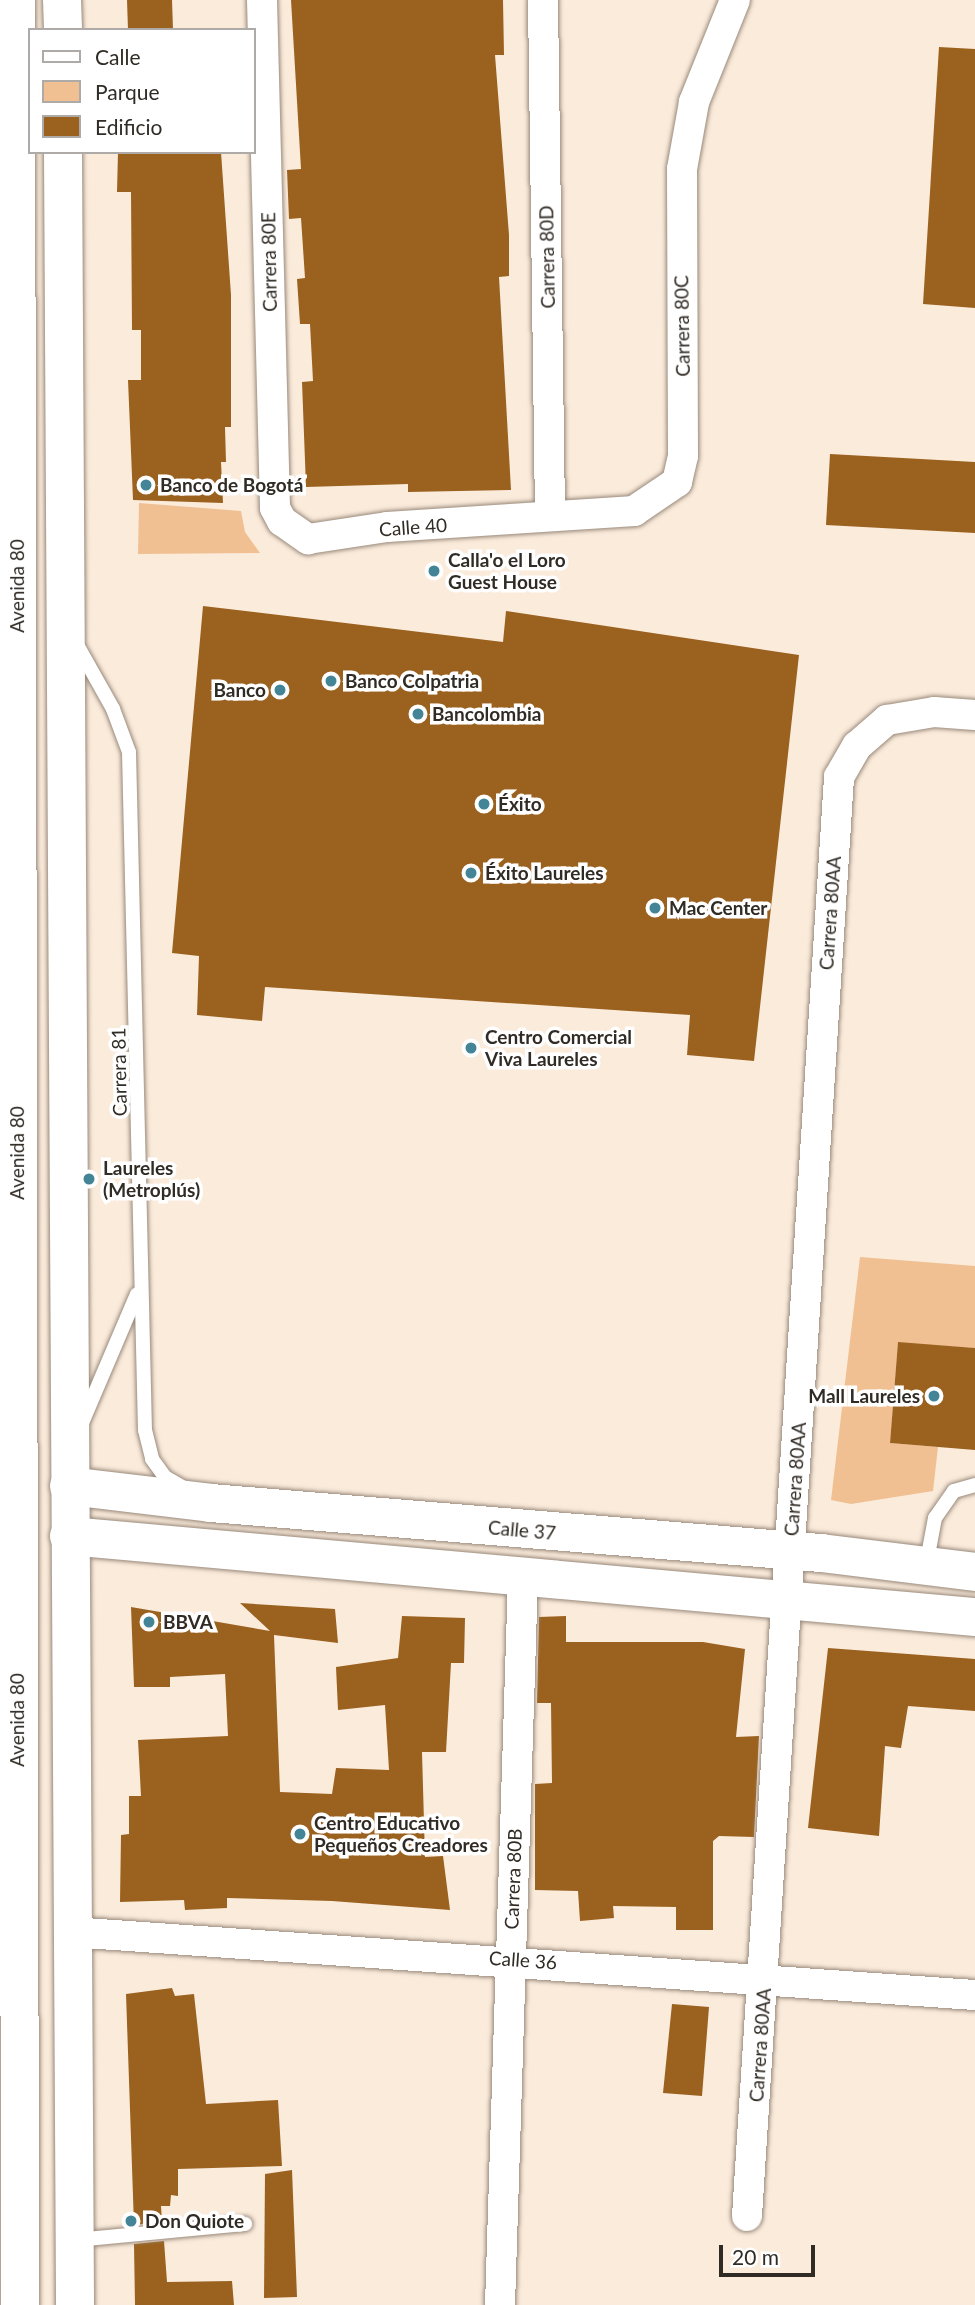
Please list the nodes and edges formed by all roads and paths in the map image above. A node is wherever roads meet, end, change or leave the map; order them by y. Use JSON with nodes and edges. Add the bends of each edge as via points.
{"nodes":[{"id":1,"x":16,"y":0,"type":"edge"},
{"id":2,"x":62,"y":0,"type":"edge"},
{"id":3,"x":262,"y":0,"type":"edge"},
{"id":4,"x":543,"y":0,"type":"edge"},
{"id":5,"x":735,"y":0,"type":"edge"},
{"id":6,"x":62,"y":28,"type":"edge"},
{"id":7,"x":63,"y":154,"type":"edge"},
{"id":8,"x":8,"y":175,"type":"edge"},
{"id":9,"x":550,"y":515,"type":"junction"},
{"id":10,"x":282,"y":521,"type":"joint"},
{"id":11,"x":66,"y":625,"type":"junction"},
{"id":12,"x":975,"y":715,"type":"edge"},
{"id":13,"x":9,"y":1040,"type":"edge"},
{"id":14,"x":141,"y":1283,"type":"junction"},
{"id":15,"x":69,"y":1468,"type":"junction"},
{"id":16,"x":975,"y":1485,"type":"edge"},
{"id":17,"x":211,"y":1503,"type":"junction"},
{"id":18,"x":69,"y":1535,"type":"junction"},
{"id":19,"x":790,"y":1552,"type":"junction"},
{"id":20,"x":926,"y":1567,"type":"junction"},
{"id":21,"x":975,"y":1572,"type":"edge"},
{"id":22,"x":523,"y":1579,"type":"junction"},
{"id":23,"x":787,"y":1599,"type":"junction"},
{"id":24,"x":975,"y":1617,"type":"edge"},
{"id":25,"x":71,"y":1932,"type":"junction"},
{"id":26,"x":511,"y":1959,"type":"junction"},
{"id":27,"x":765,"y":1980,"type":"junction"},
{"id":28,"x":975,"y":1995,"type":"edge"},
{"id":29,"x":9,"y":2076,"type":"edge"},
{"id":30,"x":747,"y":2216,"type":"dead end"},
{"id":31,"x":245,"y":2224,"type":"dead end"},
{"id":32,"x":70,"y":2241,"type":"junction"},
{"id":33,"x":20,"y":2305,"type":"edge"},
{"id":34,"x":75,"y":2305,"type":"edge"},
{"id":35,"x":500,"y":2305,"type":"edge"}],
"edges":[{"from":1,"to":8,"type":"main road","name":"Avenida 80"},
{"from":2,"to":6,"type":"main road"},
{"from":3,"to":10,"type":"street","name":"Carrera 80E","via":[[275,508]]},
{"from":4,"to":9,"type":"street","name":"Carrera 80D"},
{"from":5,"to":9,"type":"street","name":"Carrera 80C","via":[[694,102],[682,169],[683,456],[677,482],[634,511]]},
{"from":7,"to":11,"type":"main road"},
{"from":8,"to":13,"type":"main road","name":"Avenida 80"},
{"from":9,"to":10,"type":"street","name":"Calle 40","via":[[308,539]]},
{"from":11,"to":14,"type":"lane","name":"Carrera 81","via":[[113,709],[130,752]]},
{"from":11,"to":15,"type":"main road"},
{"from":12,"to":19,"type":"street","name":"Carrera 80AA","via":[[934,712],[887,720],[857,746],[839,777]]},
{"from":13,"to":29,"type":"main road","name":"Avenida 80"},
{"from":14,"to":15,"type":"lane"},
{"from":14,"to":17,"type":"lane","name":"Carrera 81","via":[[145,1430],[152,1459],[165,1477]]},
{"from":15,"to":17,"type":"main road","name":"Calle 37"},
{"from":15,"to":18,"type":"main road"},
{"from":16,"to":20,"type":"lane","via":[[954,1491],[935,1518]]},
{"from":17,"to":19,"type":"main road","name":"Calle 37"},
{"from":18,"to":22,"type":"main road"},
{"from":18,"to":25,"type":"main road"},
{"from":19,"to":20,"type":"main road","name":"Calle 37"},
{"from":19,"to":23,"type":"street","name":"Carrera 80AA"},
{"from":20,"to":21,"type":"main road","name":"Calle 37"},
{"from":22,"to":23,"type":"main road"},
{"from":22,"to":26,"type":"street","name":"Carrera 80B"},
{"from":23,"to":24,"type":"main road"},
{"from":23,"to":27,"type":"street","name":"Carrera 80AA"},
{"from":25,"to":26,"type":"street","name":"Calle 36"},
{"from":25,"to":32,"type":"main road"},
{"from":26,"to":27,"type":"street","name":"Calle 36"},
{"from":26,"to":35,"type":"street","name":"Carrera 80B"},
{"from":27,"to":28,"type":"street","name":"Calle 36"},
{"from":27,"to":30,"type":"street","name":"Carrera 80AA"},
{"from":29,"to":33,"type":"main road","name":"Avenida 80"},
{"from":31,"to":32,"type":"lane"},
{"from":32,"to":34,"type":"main road"}]}
